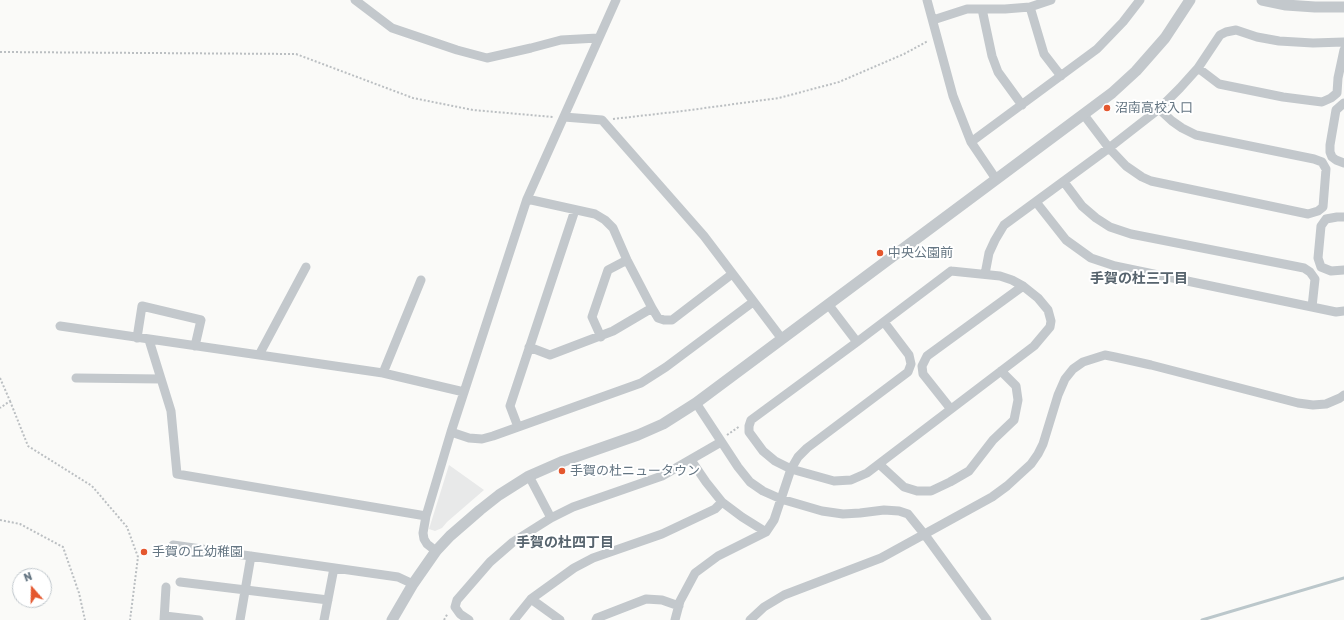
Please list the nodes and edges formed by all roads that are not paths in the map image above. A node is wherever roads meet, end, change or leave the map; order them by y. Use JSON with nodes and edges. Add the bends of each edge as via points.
{"nodes":[{"id":1,"x":355,"y":0,"type":"edge"},
{"id":2,"x":616,"y":0,"type":"edge"},
{"id":3,"x":927,"y":0,"type":"edge"},
{"id":4,"x":1051,"y":0,"type":"edge"},
{"id":5,"x":1140,"y":0,"type":"edge"},
{"id":6,"x":1190,"y":0,"type":"edge"},
{"id":7,"x":1262,"y":0,"type":"edge"},
{"id":8,"x":1344,"y":6,"type":"edge"},
{"id":9,"x":1030,"y":7,"type":"junction"},
{"id":10,"x":982,"y":9,"type":"junction"},
{"id":11,"x":933,"y":20,"type":"junction"},
{"id":12,"x":598,"y":38,"type":"junction"},
{"id":13,"x":1344,"y":42,"type":"edge"},
{"id":14,"x":1344,"y":50,"type":"edge"},
{"id":15,"x":1198,"y":68,"type":"junction"},
{"id":16,"x":1061,"y":76,"type":"junction"},
{"id":17,"x":1344,"y":103,"type":"edge"},
{"id":18,"x":1022,"y":105,"type":"junction"},
{"id":19,"x":1159,"y":109,"type":"junction"},
{"id":20,"x":1084,"y":115,"type":"junction"},
{"id":21,"x":564,"y":117,"type":"junction"},
{"id":22,"x":971,"y":142,"type":"junction"},
{"id":23,"x":1109,"y":148,"type":"junction"},
{"id":24,"x":1344,"y":163,"type":"edge"},
{"id":25,"x":996,"y":179,"type":"junction"},
{"id":26,"x":1064,"y":182,"type":"junction"},
{"id":27,"x":527,"y":199,"type":"junction"},
{"id":28,"x":1036,"y":202,"type":"junction"},
{"id":29,"x":576,"y":210,"type":"junction"},
{"id":30,"x":1344,"y":217,"type":"edge"},
{"id":31,"x":628,"y":260,"type":"junction"},
{"id":32,"x":306,"y":267,"type":"dead end"},
{"id":33,"x":1344,"y":270,"type":"edge"},
{"id":34,"x":732,"y":274,"type":"junction"},
{"id":35,"x":984,"y":274,"type":"junction"},
{"id":36,"x":421,"y":280,"type":"dead end"},
{"id":37,"x":1023,"y":286,"type":"junction"},
{"id":38,"x":753,"y":302,"type":"junction"},
{"id":39,"x":828,"y":304,"type":"junction"},
{"id":40,"x":1312,"y":307,"type":"junction"},
{"id":41,"x":652,"y":308,"type":"junction"},
{"id":42,"x":1344,"y":311,"type":"edge"},
{"id":43,"x":884,"y":322,"type":"junction"},
{"id":44,"x":60,"y":326,"type":"dead end"},
{"id":45,"x":601,"y":337,"type":"junction"},
{"id":46,"x":137,"y":338,"type":"junction"},
{"id":47,"x":782,"y":339,"type":"junction"},
{"id":48,"x":149,"y":340,"type":"junction"},
{"id":49,"x":857,"y":342,"type":"junction"},
{"id":50,"x":195,"y":346,"type":"junction"},
{"id":51,"x":529,"y":347,"type":"junction"},
{"id":52,"x":259,"y":355,"type":"junction"},
{"id":53,"x":1002,"y":371,"type":"junction"},
{"id":54,"x":383,"y":373,"type":"junction"},
{"id":55,"x":76,"y":378,"type":"dead end"},
{"id":56,"x":161,"y":379,"type":"junction"},
{"id":57,"x":464,"y":392,"type":"junction"},
{"id":58,"x":1344,"y":395,"type":"edge"},
{"id":59,"x":696,"y":403,"type":"junction"},
{"id":60,"x":950,"y":408,"type":"junction"},
{"id":61,"x":518,"y":427,"type":"junction"},
{"id":62,"x":451,"y":432,"type":"junction"},
{"id":63,"x":721,"y":442,"type":"junction"},
{"id":64,"x":691,"y":460,"type":"junction"},
{"id":65,"x":879,"y":464,"type":"junction"},
{"id":66,"x":791,"y":469,"type":"junction"},
{"id":67,"x":529,"y":476,"type":"junction"},
{"id":68,"x":781,"y":498,"type":"junction"},
{"id":69,"x":722,"y":502,"type":"junction"},
{"id":70,"x":426,"y":516,"type":"junction"},
{"id":71,"x":551,"y":518,"type":"junction"},
{"id":72,"x":766,"y":532,"type":"junction"},
{"id":73,"x":925,"y":535,"type":"junction"},
{"id":74,"x":173,"y":545,"type":"dead end"},
{"id":75,"x":436,"y":551,"type":"junction"},
{"id":76,"x":251,"y":556,"type":"junction"},
{"id":77,"x":334,"y":568,"type":"junction"},
{"id":78,"x":180,"y":582,"type":"dead end"},
{"id":79,"x":413,"y":584,"type":"junction"},
{"id":80,"x":166,"y":587,"type":"dead end"},
{"id":81,"x":245,"y":590,"type":"junction"},
{"id":82,"x":531,"y":599,"type":"junction"},
{"id":83,"x":328,"y":600,"type":"junction"},
{"id":84,"x":679,"y":606,"type":"junction"},
{"id":85,"x":164,"y":618,"type":"edge"},
{"id":86,"x":199,"y":620,"type":"edge"},
{"id":87,"x":240,"y":620,"type":"edge"},
{"id":88,"x":324,"y":620,"type":"edge"},
{"id":89,"x":392,"y":620,"type":"edge"},
{"id":90,"x":469,"y":620,"type":"edge"},
{"id":91,"x":514,"y":620,"type":"edge"},
{"id":92,"x":560,"y":620,"type":"edge"},
{"id":93,"x":596,"y":620,"type":"edge"},
{"id":94,"x":675,"y":620,"type":"edge"},
{"id":95,"x":750,"y":620,"type":"edge"},
{"id":96,"x":986,"y":620,"type":"edge"}],
"edges":[{"from":1,"to":12,"type":"street","via":[[392,28],[487,58],[562,40]]},
{"from":2,"to":12,"type":"street"},
{"from":3,"to":11,"type":"street"},
{"from":4,"to":9,"type":"street"},
{"from":5,"to":16,"type":"street","via":[[1097,49]]},
{"from":6,"to":20,"type":"street","via":[[1165,38],[1141,65]]},
{"from":7,"to":8,"type":"street","via":[[1286,5]]},
{"from":9,"to":10,"type":"street"},
{"from":9,"to":16,"type":"street","via":[[1044,54]]},
{"from":10,"to":11,"type":"street","via":[[968,9]]},
{"from":10,"to":18,"type":"street","via":[[998,72]]},
{"from":11,"to":22,"type":"street","via":[[954,96]]},
{"from":12,"to":21,"type":"street"},
{"from":13,"to":15,"type":"street","via":[[1278,41],[1236,30],[1220,35]]},
{"from":14,"to":15,"type":"street","via":[[1337,93],[1322,102],[1219,84]]},
{"from":15,"to":19,"type":"street"},
{"from":16,"to":18,"type":"street"},
{"from":17,"to":24,"type":"street","via":[[1336,110],[1330,145],[1332,157]]},
{"from":18,"to":22,"type":"street"},
{"from":19,"to":23,"type":"street"},
{"from":19,"to":23,"type":"street","via":[[1172,121],[1196,135],[1322,162],[1326,170],[1323,207],[1308,214],[1152,181],[1126,166]]},
{"from":20,"to":23,"type":"street"},
{"from":20,"to":25,"type":"street"},
{"from":21,"to":27,"type":"street"},
{"from":21,"to":34,"type":"street","via":[[602,120],[704,236]]},
{"from":22,"to":25,"type":"street"},
{"from":23,"to":26,"type":"street"},
{"from":25,"to":39,"type":"street"},
{"from":26,"to":28,"type":"street"},
{"from":26,"to":40,"type":"street","via":[[1082,206],[1110,227],[1131,234],[1304,268],[1315,279]]},
{"from":27,"to":29,"type":"street"},
{"from":27,"to":57,"type":"street"},
{"from":28,"to":35,"type":"street","via":[[1004,225],[989,253]]},
{"from":28,"to":40,"type":"street","via":[[1066,240],[1092,258],[1115,266]]},
{"from":29,"to":31,"type":"street","via":[[595,214],[614,228]]},
{"from":29,"to":51,"type":"street"},
{"from":30,"to":33,"type":"street","via":[[1326,219],[1321,226],[1318,258],[1321,267],[1331,271]]},
{"from":31,"to":41,"type":"street"},
{"from":31,"to":45,"type":"street","via":[[608,270],[592,317]]},
{"from":32,"to":52,"type":"street"},
{"from":34,"to":38,"type":"street"},
{"from":34,"to":41,"type":"street","via":[[672,320],[658,318]]},
{"from":35,"to":37,"type":"street","via":[[1012,280]]},
{"from":35,"to":43,"type":"street","via":[[951,270]]},
{"from":36,"to":54,"type":"street"},
{"from":37,"to":53,"type":"street","via":[[1048,310],[1050,327],[1034,346]]},
{"from":37,"to":60,"type":"street","via":[[926,356],[922,374]]},
{"from":38,"to":47,"type":"street"},
{"from":38,"to":61,"type":"street","via":[[641,383]]},
{"from":39,"to":47,"type":"street"},
{"from":39,"to":49,"type":"street"},
{"from":40,"to":42,"type":"street"},
{"from":41,"to":45,"type":"street"},
{"from":43,"to":49,"type":"street"},
{"from":43,"to":66,"type":"street","via":[[909,354],[911,364],[908,372],[806,448]]},
{"from":44,"to":46,"type":"street"},
{"from":45,"to":51,"type":"street","via":[[550,355]]},
{"from":46,"to":48,"type":"street"},
{"from":46,"to":50,"type":"street","via":[[142,306],[201,320]]},
{"from":47,"to":59,"type":"street"},
{"from":48,"to":50,"type":"street"},
{"from":48,"to":56,"type":"street"},
{"from":49,"to":66,"type":"street","via":[[752,420],[749,432],[763,451]]},
{"from":50,"to":52,"type":"street"},
{"from":51,"to":61,"type":"street","via":[[510,406]]},
{"from":52,"to":54,"type":"street"},
{"from":53,"to":60,"type":"street"},
{"from":53,"to":65,"type":"street","via":[[1016,386],[1018,400],[1014,420],[993,440],[969,471],[931,491],[917,490],[904,487]]},
{"from":54,"to":57,"type":"street"},
{"from":55,"to":56,"type":"street"},
{"from":56,"to":70,"type":"street","via":[[171,411],[177,474]]},
{"from":57,"to":62,"type":"street"},
{"from":58,"to":73,"type":"street","via":[[1326,404],[1298,403],[1151,365],[1105,355],[1096,357],[1073,369],[1065,379],[1043,444],[1031,464],[992,497]]},
{"from":59,"to":63,"type":"street"},
{"from":59,"to":67,"type":"street","via":[[663,424],[638,435]]},
{"from":60,"to":65,"type":"street"},
{"from":61,"to":62,"type":"street","via":[[482,439]]},
{"from":62,"to":70,"type":"street"},
{"from":63,"to":64,"type":"street"},
{"from":63,"to":68,"type":"street","via":[[750,482],[763,491]]},
{"from":64,"to":69,"type":"street"},
{"from":64,"to":71,"type":"street","via":[[662,476],[573,506]]},
{"from":65,"to":66,"type":"street","via":[[851,480],[834,482]]},
{"from":66,"to":68,"type":"street"},
{"from":67,"to":71,"type":"street"},
{"from":67,"to":75,"type":"street","via":[[480,510]]},
{"from":68,"to":72,"type":"street","via":[[774,520]]},
{"from":68,"to":73,"type":"street","via":[[822,511],[843,514],[899,511],[908,514]]},
{"from":69,"to":72,"type":"street"},
{"from":69,"to":82,"type":"street","via":[[715,509],[662,534],[587,561]]},
{"from":70,"to":75,"type":"street","via":[[424,538]]},
{"from":71,"to":90,"type":"street","via":[[513,542],[490,562],[457,600],[455,607]]},
{"from":72,"to":84,"type":"street","via":[[718,556],[695,573]]},
{"from":73,"to":95,"type":"street","via":[[881,558],[784,594]]},
{"from":73,"to":96,"type":"street"},
{"from":74,"to":76,"type":"street"},
{"from":75,"to":79,"type":"street"},
{"from":76,"to":77,"type":"street"},
{"from":76,"to":81,"type":"street"},
{"from":77,"to":79,"type":"street","via":[[398,577]]},
{"from":77,"to":83,"type":"street"},
{"from":78,"to":81,"type":"street"},
{"from":79,"to":89,"type":"street"},
{"from":80,"to":85,"type":"street"},
{"from":81,"to":83,"type":"street"},
{"from":81,"to":87,"type":"street"},
{"from":82,"to":91,"type":"street"},
{"from":82,"to":92,"type":"street"},
{"from":83,"to":88,"type":"street"},
{"from":84,"to":93,"type":"street","via":[[646,598]]},
{"from":84,"to":94,"type":"street"},
{"from":85,"to":86,"type":"street"}]}
